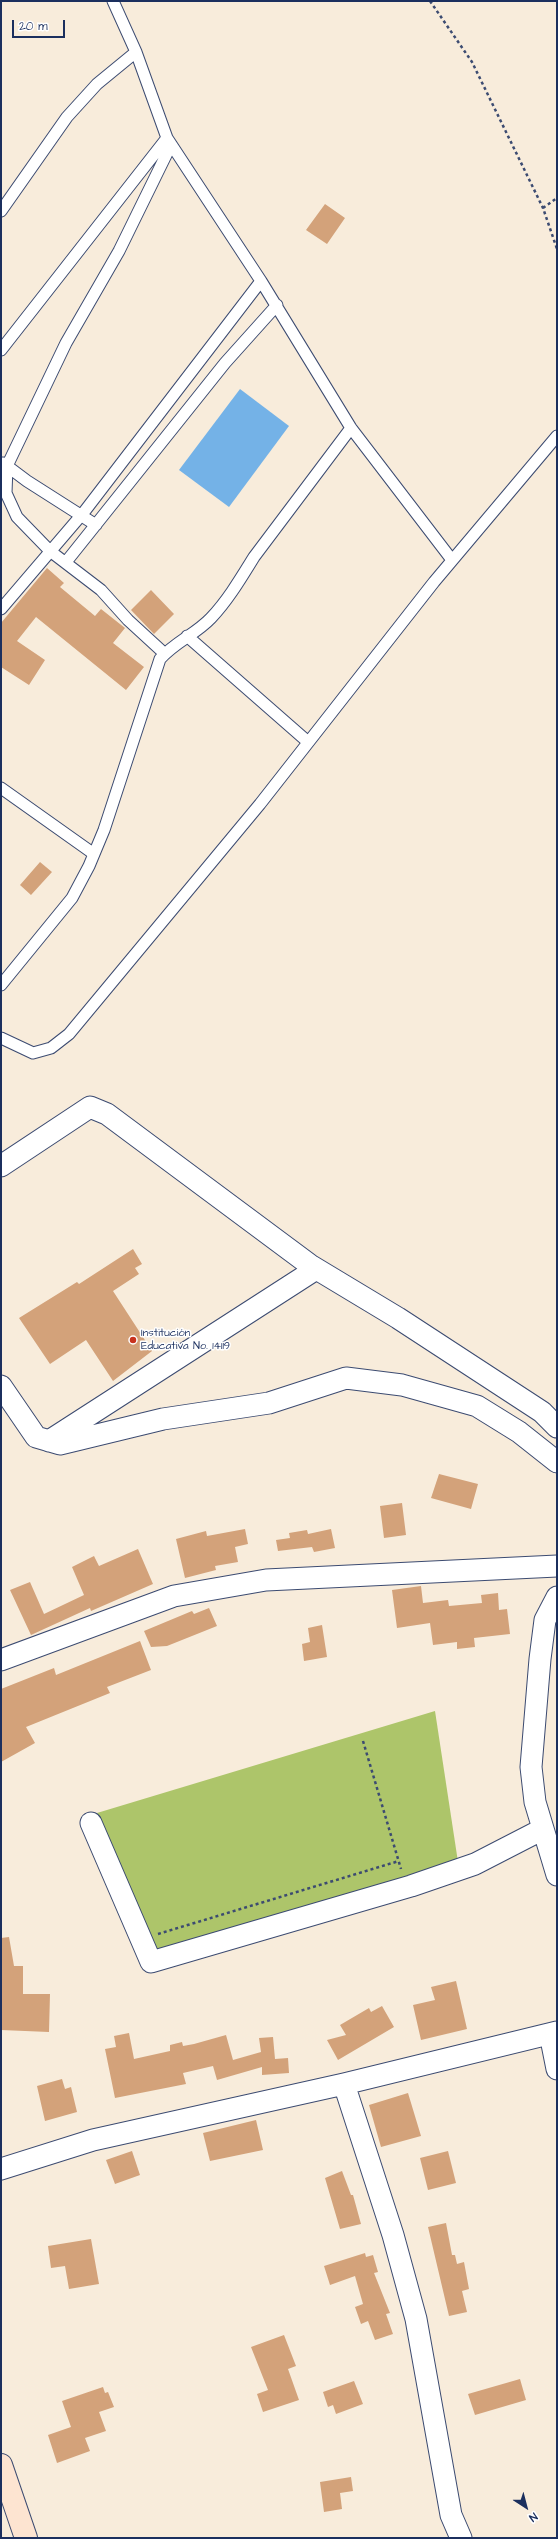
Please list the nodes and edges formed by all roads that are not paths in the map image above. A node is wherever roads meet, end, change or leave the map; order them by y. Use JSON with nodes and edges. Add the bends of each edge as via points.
{"nodes":[{"id":1,"x":113,"y":1,"type":"edge"},
{"id":2,"x":136,"y":52,"type":"junction"},
{"id":3,"x":169,"y":141,"type":"junction"},
{"id":4,"x":1,"y":211,"type":"edge"},
{"id":5,"x":261,"y":281,"type":"junction"},
{"id":6,"x":277,"y":306,"type":"junction"},
{"id":7,"x":1,"y":350,"type":"edge"},
{"id":8,"x":351,"y":428,"type":"junction"},
{"id":9,"x":557,"y":436,"type":"edge"},
{"id":10,"x":4,"y":464,"type":"edge"},
{"id":11,"x":82,"y":515,"type":"junction"},
{"id":12,"x":96,"y":525,"type":"junction"},
{"id":13,"x":50,"y":551,"type":"junction"},
{"id":14,"x":452,"y":560,"type":"junction"},
{"id":15,"x":66,"y":562,"type":"junction"},
{"id":16,"x":1,"y":609,"type":"edge"},
{"id":17,"x":187,"y":636,"type":"junction"},
{"id":18,"x":164,"y":654,"type":"junction"},
{"id":19,"x":308,"y":742,"type":"junction"},
{"id":20,"x":1,"y":788,"type":"edge"},
{"id":21,"x":94,"y":854,"type":"junction"},
{"id":22,"x":1,"y":985,"type":"edge"},
{"id":23,"x":1,"y":1038,"type":"edge"},
{"id":24,"x":1,"y":1166,"type":"edge"},
{"id":25,"x":316,"y":1269,"type":"junction"},
{"id":26,"x":1,"y":1386,"type":"edge"},
{"id":27,"x":557,"y":1427,"type":"edge"},
{"id":28,"x":49,"y":1441,"type":"junction"},
{"id":29,"x":557,"y":1462,"type":"edge"},
{"id":30,"x":557,"y":1566,"type":"edge"},
{"id":31,"x":557,"y":1597,"type":"edge"},
{"id":32,"x":1,"y":1660,"type":"edge"},
{"id":33,"x":91,"y":1823,"type":"dead end"},
{"id":34,"x":543,"y":1829,"type":"junction"},
{"id":35,"x":557,"y":1875,"type":"edge"},
{"id":36,"x":554,"y":2033,"type":"edge"},
{"id":37,"x":557,"y":2069,"type":"edge"},
{"id":38,"x":344,"y":2084,"type":"junction"},
{"id":39,"x":1,"y":2169,"type":"edge"},
{"id":40,"x":1,"y":2465,"type":"edge"},
{"id":41,"x":26,"y":2538,"type":"edge"},
{"id":42,"x":461,"y":2538,"type":"edge"}],
"edges":[{"from":1,"to":2,"type":"lane"},
{"from":2,"to":3,"type":"lane"},
{"from":2,"to":4,"type":"lane","via":[[97,84],[67,117]]},
{"from":3,"to":5,"type":"lane"},
{"from":3,"to":7,"type":"lane"},
{"from":3,"to":10,"type":"lane","via":[[119,251],[66,343]]},
{"from":5,"to":6,"type":"lane"},
{"from":5,"to":11,"type":"lane"},
{"from":6,"to":8,"type":"lane"},
{"from":6,"to":12,"type":"lane","via":[[225,363]]},
{"from":8,"to":14,"type":"lane"},
{"from":8,"to":17,"type":"lane","via":[[210,619]]},
{"from":9,"to":14,"type":"lane"},
{"from":10,"to":11,"type":"lane"},
{"from":10,"to":13,"type":"lane","via":[[6,494],[17,517]]},
{"from":11,"to":12,"type":"lane"},
{"from":11,"to":13,"type":"lane"},
{"from":12,"to":15,"type":"lane"},
{"from":13,"to":15,"type":"lane"},
{"from":13,"to":16,"type":"lane"},
{"from":14,"to":19,"type":"lane"},
{"from":15,"to":18,"type":"lane","via":[[101,590]]},
{"from":17,"to":18,"type":"lane"},
{"from":17,"to":19,"type":"lane"},
{"from":18,"to":21,"type":"lane","via":[[160,659]]},
{"from":19,"to":23,"type":"lane","via":[[69,1034],[51,1048],[33,1053]]},
{"from":20,"to":21,"type":"lane"},
{"from":21,"to":22,"type":"lane","via":[[72,898]]},
{"from":24,"to":25,"type":"street","via":[[90,1107],[107,1114]]},
{"from":25,"to":27,"type":"street","via":[[398,1318],[542,1412]]},
{"from":25,"to":28,"type":"street"},
{"from":26,"to":28,"type":"street","via":[[36,1438]]},
{"from":28,"to":29,"type":"street","via":[[60,1444],[163,1419],[269,1403],[346,1378],[402,1385],[477,1406],[519,1432]]},
{"from":30,"to":32,"type":"street","via":[[266,1580],[174,1596]]},
{"from":31,"to":34,"type":"street","via":[[545,1620],[532,1745],[531,1767]]},
{"from":33,"to":34,"type":"street","via":[[151,1962],[407,1887],[475,1864]]},
{"from":34,"to":35,"type":"street"},
{"from":36,"to":37,"type":"street"},
{"from":36,"to":38,"type":"street"},
{"from":38,"to":39,"type":"street","via":[[93,2140]]},
{"from":38,"to":42,"type":"street","via":[[393,2235],[416,2319],[451,2515]]},
{"from":40,"to":41,"type":"main road"}]}
